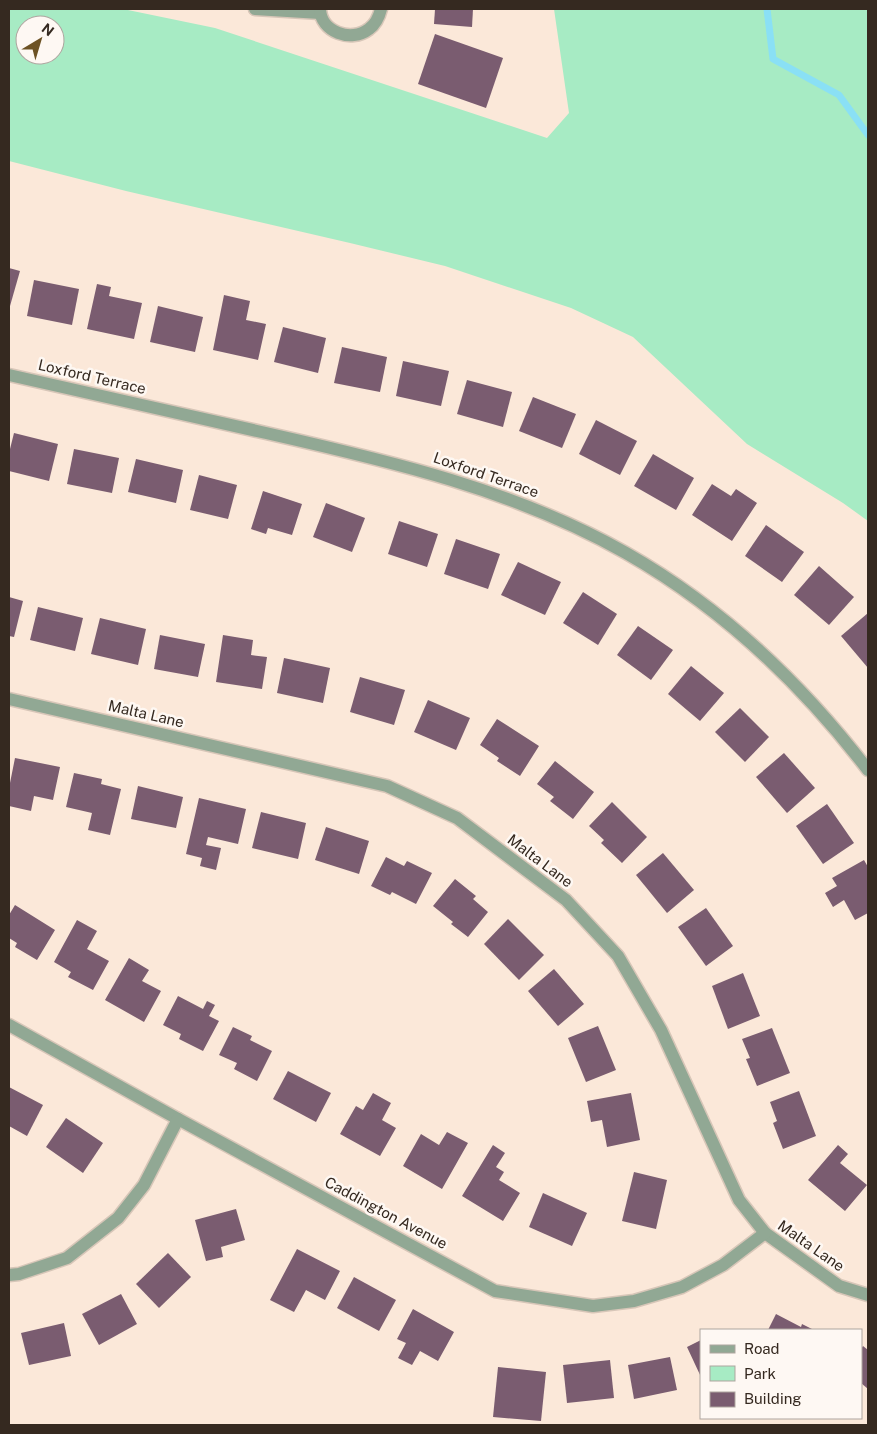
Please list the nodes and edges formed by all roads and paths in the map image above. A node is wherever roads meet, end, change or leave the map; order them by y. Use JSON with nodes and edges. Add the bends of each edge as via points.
{"nodes":[{"id":1,"x":255,"y":9,"type":"edge"},
{"id":2,"x":381,"y":9,"type":"edge"},
{"id":3,"x":320,"y":11,"type":"edge"},
{"id":4,"x":9,"y":375,"type":"edge"},
{"id":5,"x":9,"y":700,"type":"edge"},
{"id":6,"x":868,"y":770,"type":"edge"},
{"id":7,"x":9,"y":1025,"type":"edge"},
{"id":8,"x":178,"y":1119,"type":"junction"},
{"id":9,"x":765,"y":1233,"type":"junction"},
{"id":10,"x":9,"y":1274,"type":"edge"},
{"id":11,"x":868,"y":1295,"type":"edge"}],
"edges":[{"from":1,"to":3,"type":"street"},
{"from":2,"to":3,"type":"street","via":[[378,20],[370,29],[359,35],[347,36],[326,24]]},
{"from":4,"to":6,"type":"street","name":"Loxford Terrace","via":[[363,455],[450,479],[543,512],[626,553],[694,596],[772,662],[839,732]]},
{"from":5,"to":9,"type":"street","name":"Malta Lane","via":[[387,786],[457,818],[566,900],[618,956],[661,1030],[739,1200]]},
{"from":7,"to":8,"type":"street","name":"Caddington Avenue"},
{"from":8,"to":9,"type":"street","name":"Caddington Avenue","via":[[495,1291],[592,1306],[634,1301],[682,1287],[722,1265]]},
{"from":8,"to":10,"type":"street","via":[[144,1185],[118,1218],[67,1258],[19,1274]]},
{"from":9,"to":11,"type":"street","name":"Malta Lane","via":[[839,1286]]}]}
